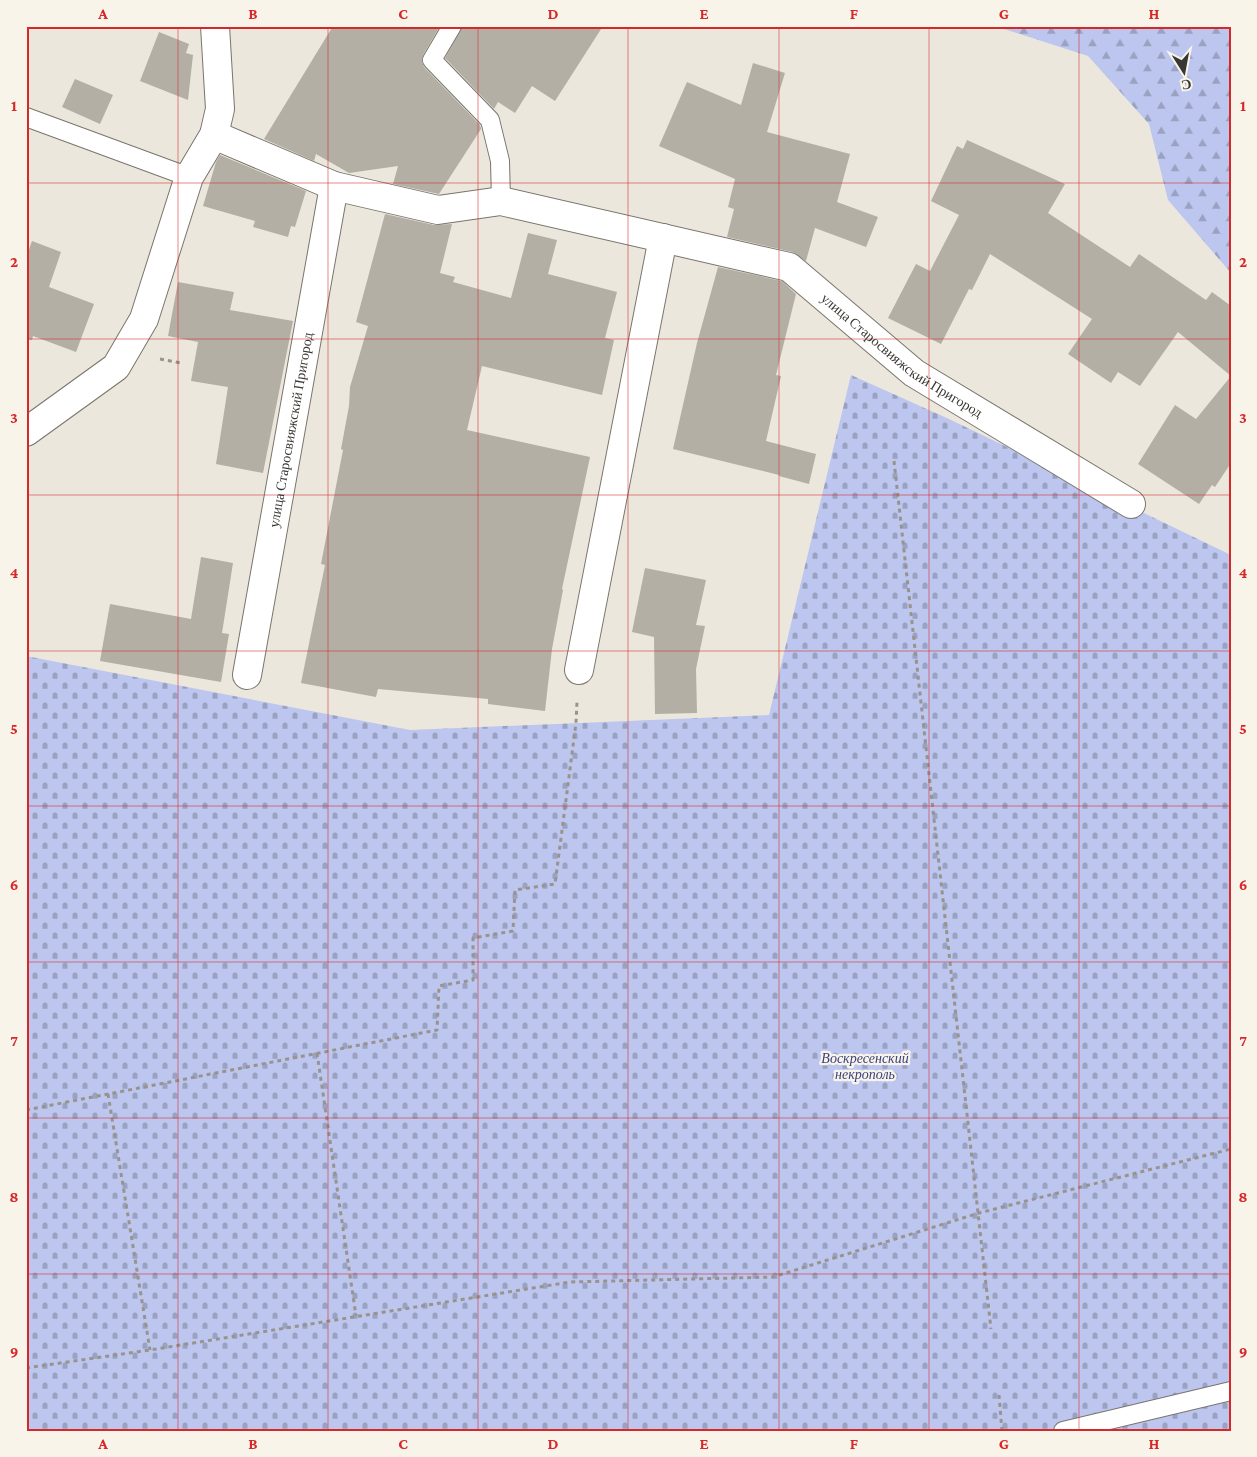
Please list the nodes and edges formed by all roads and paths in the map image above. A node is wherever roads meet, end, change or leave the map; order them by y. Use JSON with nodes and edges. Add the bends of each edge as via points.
{"nodes":[{"id":1,"x":215,"y":26,"type":"edge"},
{"id":2,"x":452,"y":26,"type":"edge"},
{"id":3,"x":26,"y":117,"type":"edge"},
{"id":4,"x":214,"y":135,"type":"junction"},
{"id":5,"x":189,"y":177,"type":"junction"},
{"id":6,"x":334,"y":186,"type":"junction"},
{"id":7,"x":501,"y":201,"type":"junction"},
{"id":8,"x":663,"y":238,"type":"junction"},
{"id":9,"x":26,"y":432,"type":"edge"},
{"id":10,"x":894,"y":461,"type":"dead end"},
{"id":11,"x":1131,"y":504,"type":"dead end"},
{"id":12,"x":579,"y":670,"type":"joint"},
{"id":13,"x":247,"y":675,"type":"dead end"},
{"id":14,"x":317,"y":1053,"type":"junction"},
{"id":15,"x":108,"y":1094,"type":"junction"},
{"id":16,"x":26,"y":1110,"type":"edge"},
{"id":17,"x":1231,"y":1149,"type":"edge"},
{"id":18,"x":979,"y":1213,"type":"junction"},
{"id":19,"x":356,"y":1316,"type":"junction"},
{"id":20,"x":991,"y":1329,"type":"dead end"},
{"id":21,"x":150,"y":1350,"type":"junction"},
{"id":22,"x":26,"y":1368,"type":"edge"},
{"id":23,"x":1231,"y":1390,"type":"edge"},
{"id":24,"x":999,"y":1395,"type":"dead end"},
{"id":25,"x":1002,"y":1431,"type":"edge"},
{"id":26,"x":1063,"y":1431,"type":"edge"}],
"edges":[{"from":1,"to":4,"type":"street","via":[[220,109]]},
{"from":2,"to":7,"type":"lane","via":[[432,60],[490,120],[500,160]]},
{"from":3,"to":5,"type":"lane"},
{"from":4,"to":5,"type":"street"},
{"from":4,"to":6,"type":"street","name":"улица Старосвияжский Пригород"},
{"from":5,"to":9,"type":"street","via":[[144,319],[116,368]]},
{"from":6,"to":7,"type":"street","name":"улица Старосвияжский Пригород","via":[[438,210]]},
{"from":6,"to":13,"type":"street","name":"улица Старосвияжский Пригород"},
{"from":7,"to":8,"type":"street","name":"улица Старосвияжский Пригород"},
{"from":8,"to":11,"type":"street","name":"улица Старосвияжский Пригород","via":[[789,267],[914,373]]},
{"from":8,"to":12,"type":"street"},
{"from":10,"to":18,"type":"path"},
{"from":12,"to":14,"type":"path","via":[[576,723],[555,884],[515,890],[513,931],[473,938],[472,980],[439,986],[437,1030]]},
{"from":14,"to":15,"type":"path"},
{"from":14,"to":19,"type":"path"},
{"from":15,"to":16,"type":"path"},
{"from":15,"to":21,"type":"path"},
{"from":17,"to":18,"type":"path"},
{"from":18,"to":19,"type":"path","via":[[773,1277],[570,1282]]},
{"from":18,"to":20,"type":"path"},
{"from":19,"to":21,"type":"path"},
{"from":21,"to":22,"type":"path"},
{"from":23,"to":26,"type":"lane"},
{"from":24,"to":25,"type":"path"}]}
